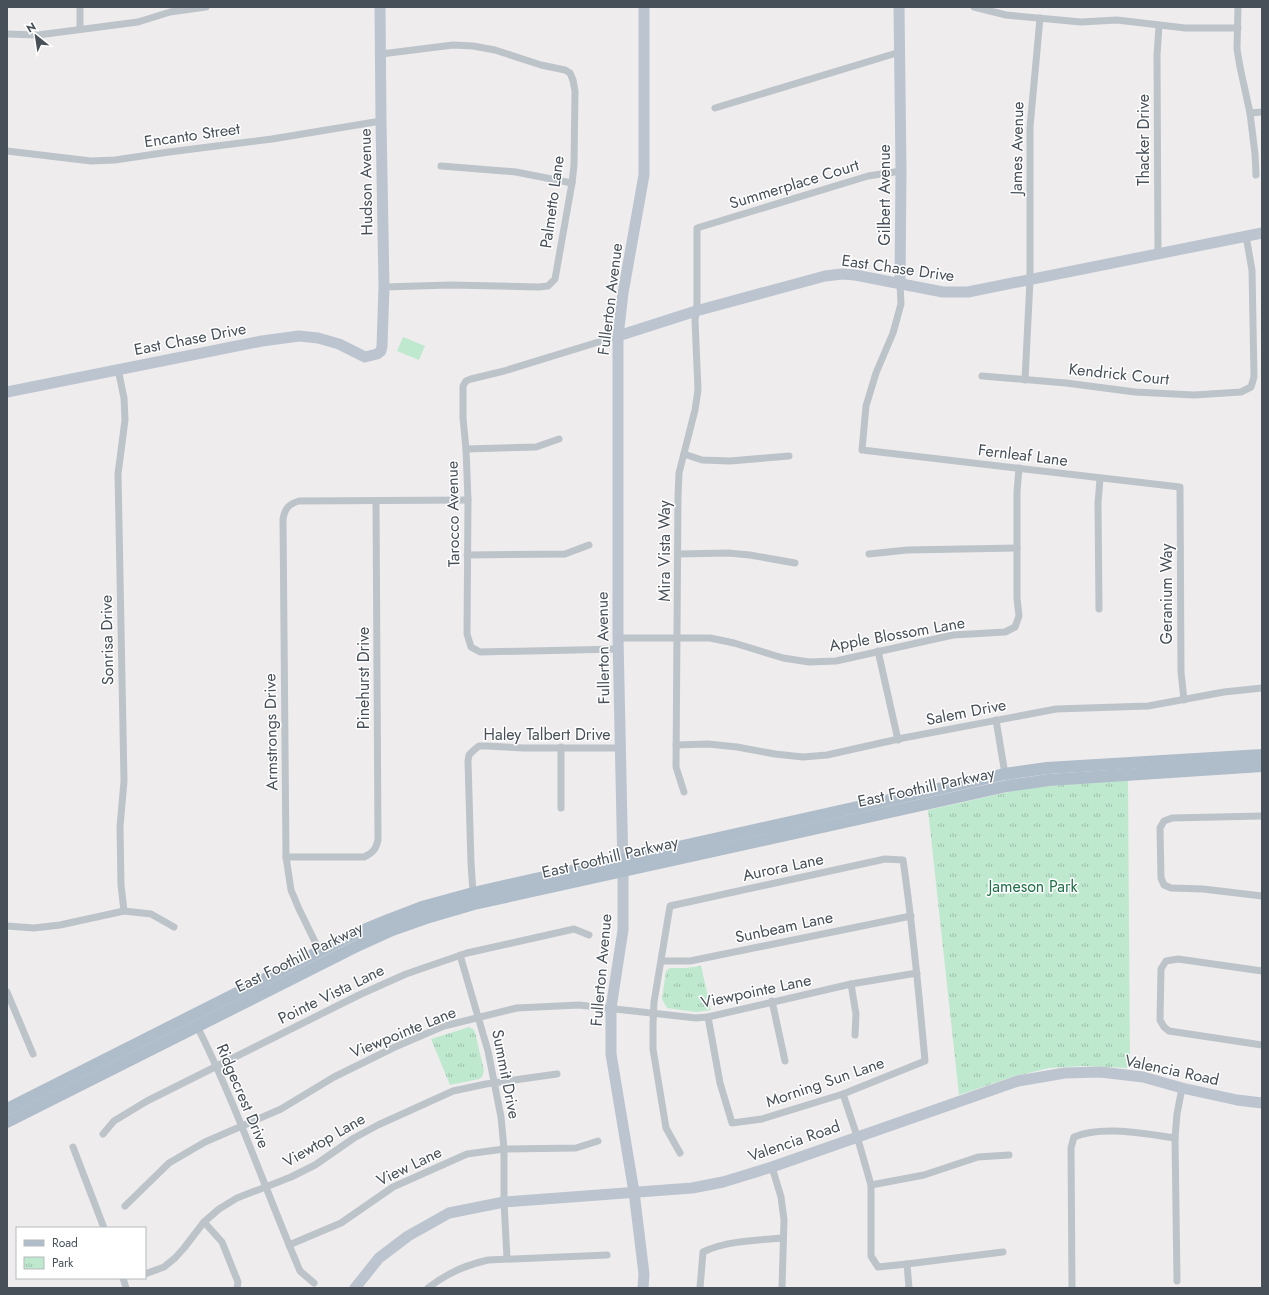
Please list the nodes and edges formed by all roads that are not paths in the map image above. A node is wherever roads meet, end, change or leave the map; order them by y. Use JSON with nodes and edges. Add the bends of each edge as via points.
{"nodes":[{"id":1,"x":80,"y":7,"type":"edge"},
{"id":2,"x":206,"y":7,"type":"edge"},
{"id":3,"x":380,"y":7,"type":"edge"},
{"id":4,"x":644,"y":7,"type":"edge"},
{"id":5,"x":899,"y":7,"type":"edge"},
{"id":6,"x":974,"y":7,"type":"edge"},
{"id":7,"x":1238,"y":7,"type":"edge"},
{"id":8,"x":170,"y":9,"type":"edge"},
{"id":9,"x":1040,"y":18,"type":"junction"},
{"id":10,"x":1159,"y":26,"type":"junction"},
{"id":11,"x":1238,"y":28,"type":"junction"},
{"id":12,"x":80,"y":29,"type":"junction"},
{"id":13,"x":7,"y":34,"type":"edge"},
{"id":14,"x":900,"y":52,"type":"junction"},
{"id":15,"x":380,"y":54,"type":"junction"},
{"id":16,"x":715,"y":108,"type":"dead end"},
{"id":17,"x":1262,"y":112,"type":"edge"},
{"id":18,"x":1250,"y":113,"type":"junction"},
{"id":19,"x":381,"y":121,"type":"junction"},
{"id":20,"x":7,"y":151,"type":"edge"},
{"id":21,"x":441,"y":166,"type":"dead end"},
{"id":22,"x":901,"y":171,"type":"junction"},
{"id":23,"x":1256,"y":175,"type":"dead end"},
{"id":24,"x":572,"y":183,"type":"junction"},
{"id":25,"x":697,"y":228,"type":"joint"},
{"id":26,"x":1262,"y":233,"type":"edge"},
{"id":27,"x":1246,"y":236,"type":"junction"},
{"id":28,"x":1158,"y":255,"type":"junction"},
{"id":29,"x":1030,"y":280,"type":"junction"},
{"id":30,"x":900,"y":284,"type":"junction"},
{"id":31,"x":384,"y":287,"type":"junction"},
{"id":32,"x":696,"y":311,"type":"junction"},
{"id":33,"x":618,"y":336,"type":"junction"},
{"id":34,"x":377,"y":354,"type":"joint"},
{"id":35,"x":118,"y":369,"type":"junction"},
{"id":36,"x":982,"y":376,"type":"dead end"},
{"id":37,"x":1025,"y":380,"type":"junction"},
{"id":38,"x":466,"y":381,"type":"joint"},
{"id":39,"x":7,"y":392,"type":"edge"},
{"id":40,"x":559,"y":439,"type":"dead end"},
{"id":41,"x":466,"y":449,"type":"junction"},
{"id":42,"x":862,"y":450,"type":"joint"},
{"id":43,"x":684,"y":454,"type":"junction"},
{"id":44,"x":789,"y":456,"type":"dead end"},
{"id":45,"x":1019,"y":468,"type":"junction"},
{"id":46,"x":1100,"y":479,"type":"junction"},
{"id":47,"x":1180,"y":487,"type":"joint"},
{"id":48,"x":468,"y":500,"type":"junction"},
{"id":49,"x":376,"y":501,"type":"junction"},
{"id":50,"x":589,"y":545,"type":"dead end"},
{"id":51,"x":1018,"y":548,"type":"junction"},
{"id":52,"x":678,"y":554,"type":"junction"},
{"id":53,"x":869,"y":554,"type":"dead end"},
{"id":54,"x":467,"y":555,"type":"junction"},
{"id":55,"x":795,"y":563,"type":"dead end"},
{"id":56,"x":1099,"y":609,"type":"dead end"},
{"id":57,"x":618,"y":638,"type":"junction"},
{"id":58,"x":678,"y":639,"type":"junction"},
{"id":59,"x":619,"y":650,"type":"junction"},
{"id":60,"x":878,"y":651,"type":"junction"},
{"id":61,"x":1262,"y":688,"type":"edge"},
{"id":62,"x":1184,"y":700,"type":"junction"},
{"id":63,"x":996,"y":720,"type":"junction"},
{"id":64,"x":898,"y":740,"type":"junction"},
{"id":65,"x":676,"y":745,"type":"junction"},
{"id":66,"x":561,"y":747,"type":"junction"},
{"id":67,"x":621,"y":748,"type":"junction"},
{"id":68,"x":1262,"y":755,"type":"edge"},
{"id":69,"x":1262,"y":766,"type":"edge"},
{"id":70,"x":1005,"y":774,"type":"junction"},
{"id":71,"x":684,"y":792,"type":"dead end"},
{"id":72,"x":561,"y":808,"type":"dead end"},
{"id":73,"x":1262,"y":816,"type":"edge"},
{"id":74,"x":286,"y":857,"type":"junction"},
{"id":75,"x":623,"y":865,"type":"junction"},
{"id":76,"x":473,"y":893,"type":"junction"},
{"id":77,"x":1262,"y":896,"type":"edge"},
{"id":78,"x":124,"y":911,"type":"junction"},
{"id":79,"x":911,"y":916,"type":"junction"},
{"id":80,"x":7,"y":926,"type":"edge"},
{"id":81,"x":174,"y":927,"type":"dead end"},
{"id":82,"x":589,"y":935,"type":"dead end"},
{"id":83,"x":320,"y":952,"type":"junction"},
{"id":84,"x":460,"y":955,"type":"junction"},
{"id":85,"x":662,"y":961,"type":"junction"},
{"id":86,"x":1262,"y":971,"type":"edge"},
{"id":87,"x":917,"y":972,"type":"junction"},
{"id":88,"x":851,"y":984,"type":"junction"},
{"id":89,"x":7,"y":992,"type":"edge"},
{"id":90,"x":772,"y":1002,"type":"junction"},
{"id":91,"x":612,"y":1008,"type":"junction"},
{"id":92,"x":653,"y":1012,"type":"junction"},
{"id":93,"x":479,"y":1017,"type":"junction"},
{"id":94,"x":708,"y":1017,"type":"junction"},
{"id":95,"x":197,"y":1026,"type":"junction"},
{"id":96,"x":855,"y":1035,"type":"dead end"},
{"id":97,"x":1262,"y":1045,"type":"edge"},
{"id":98,"x":33,"y":1054,"type":"dead end"},
{"id":99,"x":785,"y":1061,"type":"dead end"},
{"id":100,"x":216,"y":1066,"type":"junction"},
{"id":101,"x":556,"y":1074,"type":"dead end"},
{"id":102,"x":495,"y":1083,"type":"junction"},
{"id":103,"x":1182,"y":1088,"type":"junction"},
{"id":104,"x":843,"y":1094,"type":"junction"},
{"id":105,"x":1262,"y":1104,"type":"edge"},
{"id":106,"x":7,"y":1109,"type":"edge"},
{"id":107,"x":7,"y":1122,"type":"edge"},
{"id":108,"x":242,"y":1126,"type":"junction"},
{"id":109,"x":103,"y":1134,"type":"dead end"},
{"id":110,"x":857,"y":1136,"type":"junction"},
{"id":111,"x":1175,"y":1138,"type":"junction"},
{"id":112,"x":598,"y":1141,"type":"dead end"},
{"id":113,"x":73,"y":1147,"type":"dead end"},
{"id":114,"x":504,"y":1149,"type":"junction"},
{"id":115,"x":680,"y":1153,"type":"dead end"},
{"id":116,"x":1009,"y":1155,"type":"dead end"},
{"id":117,"x":772,"y":1167,"type":"junction"},
{"id":118,"x":871,"y":1185,"type":"junction"},
{"id":119,"x":266,"y":1186,"type":"junction"},
{"id":120,"x":634,"y":1192,"type":"junction"},
{"id":121,"x":504,"y":1202,"type":"junction"},
{"id":122,"x":125,"y":1206,"type":"dead end"},
{"id":123,"x":204,"y":1222,"type":"junction"},
{"id":124,"x":104,"y":1227,"type":"edge"},
{"id":125,"x":783,"y":1238,"type":"junction"},
{"id":126,"x":289,"y":1244,"type":"junction"},
{"id":127,"x":1003,"y":1252,"type":"dead end"},
{"id":128,"x":607,"y":1256,"type":"dead end"},
{"id":129,"x":507,"y":1258,"type":"junction"},
{"id":130,"x":907,"y":1264,"type":"junction"},
{"id":131,"x":146,"y":1274,"type":"edge"},
{"id":132,"x":1177,"y":1281,"type":"dead end"},
{"id":133,"x":314,"y":1283,"type":"dead end"},
{"id":134,"x":237,"y":1288,"type":"edge"},
{"id":135,"x":355,"y":1288,"type":"edge"},
{"id":136,"x":428,"y":1288,"type":"edge"},
{"id":137,"x":643,"y":1288,"type":"edge"},
{"id":138,"x":700,"y":1288,"type":"edge"},
{"id":139,"x":782,"y":1288,"type":"edge"},
{"id":140,"x":909,"y":1288,"type":"edge"},
{"id":141,"x":1072,"y":1288,"type":"edge"}],
"edges":[{"from":1,"to":12,"type":"street"},
{"from":2,"to":8,"type":"street"},
{"from":3,"to":15,"type":"street","name":"Hudson Avenue"},
{"from":4,"to":33,"type":"street","name":"Fullerton Avenue","via":[[644,174]]},
{"from":5,"to":14,"type":"street","name":"Gilbert Avenue"},
{"from":6,"to":9,"type":"street","via":[[1006,15]]},
{"from":7,"to":11,"type":"street"},
{"from":8,"to":12,"type":"street","via":[[138,22]]},
{"from":9,"to":10,"type":"street","via":[[1081,22],[1117,20]]},
{"from":9,"to":29,"type":"street","name":"James Avenue","via":[[1030,127]]},
{"from":10,"to":11,"type":"street"},
{"from":10,"to":28,"type":"street","name":"Thacker Drive"},
{"from":11,"to":18,"type":"street","via":[[1237,49]]},
{"from":12,"to":13,"type":"street","via":[[38,35]]},
{"from":14,"to":16,"type":"street"},
{"from":14,"to":22,"type":"street","name":"Gilbert Avenue"},
{"from":15,"to":19,"type":"street","name":"Hudson Avenue"},
{"from":15,"to":24,"type":"street","name":"Palmetto Lane","via":[[453,45],[473,46],[495,50],[570,73],[575,91]]},
{"from":17,"to":18,"type":"street"},
{"from":18,"to":23,"type":"street"},
{"from":19,"to":20,"type":"street","name":"Encanto Street","via":[[115,160]]},
{"from":19,"to":31,"type":"street","name":"Hudson Avenue"},
{"from":21,"to":24,"type":"street","via":[[516,172]]},
{"from":22,"to":25,"type":"street","name":"Summerplace Court","via":[[868,176]]},
{"from":22,"to":30,"type":"street","name":"Gilbert Avenue"},
{"from":24,"to":31,"type":"street","name":"Palmetto Lane","via":[[555,278],[548,286]]},
{"from":25,"to":32,"type":"street","name":"Mira Vista Way"},
{"from":26,"to":27,"type":"street","name":"East Chase Drive"},
{"from":27,"to":28,"type":"street","name":"East Chase Drive"},
{"from":27,"to":37,"type":"street","name":"Kendrick Court","via":[[1252,270],[1252,387],[1241,392],[1194,396]]},
{"from":28,"to":29,"type":"street","name":"East Chase Drive"},
{"from":29,"to":30,"type":"street","name":"East Chase Drive","via":[[968,292],[944,292]]},
{"from":29,"to":37,"type":"street","name":"James Avenue"},
{"from":30,"to":32,"type":"street","name":"East Chase Drive","via":[[855,275],[829,275]]},
{"from":30,"to":42,"type":"street","name":"Gilbert Avenue","via":[[901,304],[894,333],[876,373],[866,406]]},
{"from":31,"to":34,"type":"street","name":"Hudson Avenue","via":[[382,346]]},
{"from":32,"to":33,"type":"street","name":"East Chase Drive"},
{"from":32,"to":43,"type":"street","name":"Mira Vista Way","via":[[698,390],[696,410]]},
{"from":33,"to":38,"type":"street","name":"East Chase Drive"},
{"from":33,"to":57,"type":"street","name":"Fullerton Avenue"},
{"from":34,"to":35,"type":"street","name":"East Chase Drive","via":[[365,357],[339,344],[299,336]]},
{"from":35,"to":39,"type":"street","name":"East Chase Drive"},
{"from":35,"to":78,"type":"street","name":"Sonrisa Drive","via":[[124,398],[118,474],[124,781],[120,827]]},
{"from":36,"to":37,"type":"street","name":"Kendrick Court"},
{"from":38,"to":41,"type":"street","name":"Tarocco Avenue","via":[[463,386]]},
{"from":40,"to":41,"type":"street","via":[[536,447]]},
{"from":41,"to":48,"type":"street","name":"Tarocco Avenue"},
{"from":42,"to":45,"type":"street","name":"Fernleaf Lane"},
{"from":43,"to":44,"type":"street","via":[[702,460],[730,461]]},
{"from":43,"to":52,"type":"street","name":"Mira Vista Way","via":[[679,473]]},
{"from":45,"to":46,"type":"street","name":"Fernleaf Lane"},
{"from":45,"to":51,"type":"street"},
{"from":46,"to":47,"type":"street","name":"Fernleaf Lane"},
{"from":46,"to":56,"type":"street"},
{"from":47,"to":62,"type":"street","name":"Geranium Way","via":[[1181,672]]},
{"from":48,"to":49,"type":"street"},
{"from":48,"to":54,"type":"street","name":"Tarocco Avenue"},
{"from":49,"to":74,"type":"street","name":"Pinehurst Drive","via":[[378,840],[372,853],[364,857]]},
{"from":49,"to":74,"type":"street","name":"Armstrongs Drive","via":[[299,501],[288,506],[285,511],[283,519]]},
{"from":50,"to":54,"type":"street","via":[[565,554]]},
{"from":51,"to":53,"type":"street","via":[[907,550]]},
{"from":51,"to":60,"type":"street","name":"Apple Blossom Lane","via":[[1019,616],[1015,627],[1005,632],[953,635]]},
{"from":52,"to":55,"type":"street","via":[[736,554]]},
{"from":52,"to":58,"type":"street","name":"Mira Vista Way"},
{"from":54,"to":59,"type":"street","name":"Tarocco Avenue","via":[[467,634],[470,647],[480,652]]},
{"from":57,"to":58,"type":"street","name":"Apple Blossom Lane"},
{"from":57,"to":59,"type":"street","name":"Fullerton Avenue"},
{"from":58,"to":60,"type":"street","name":"Apple Blossom Lane","via":[[710,638],[783,658],[809,662],[836,661]]},
{"from":58,"to":65,"type":"street","name":"Mira Vista Way"},
{"from":59,"to":67,"type":"street","name":"Fullerton Avenue"},
{"from":60,"to":64,"type":"street"},
{"from":61,"to":62,"type":"street","name":"Salem Drive"},
{"from":62,"to":63,"type":"street","name":"Salem Drive","via":[[1148,706],[1056,709]]},
{"from":63,"to":64,"type":"street","name":"Salem Drive"},
{"from":63,"to":70,"type":"street"},
{"from":64,"to":65,"type":"street","name":"Salem Drive","via":[[827,756],[803,757],[708,744]]},
{"from":65,"to":71,"type":"street","name":"Mira Vista Way","via":[[676,767]]},
{"from":66,"to":67,"type":"street","name":"Haley Talbert Drive"},
{"from":66,"to":72,"type":"street"},
{"from":66,"to":76,"type":"street","name":"Haley Talbert Drive","via":[[479,746],[470,755],[468,761]]},
{"from":67,"to":75,"type":"street","name":"Fullerton Avenue"},
{"from":68,"to":70,"type":"main road","name":"East Foothill Parkway","via":[[1047,768]]},
{"from":69,"to":75,"type":"main road","name":"East Foothill Parkway","via":[[1048,780],[1007,786]]},
{"from":70,"to":75,"type":"main road","name":"East Foothill Parkway"},
{"from":73,"to":77,"type":"street","via":[[1172,818],[1164,821],[1160,828],[1161,878],[1164,885],[1171,888]]},
{"from":74,"to":83,"type":"street","name":"Armstrongs Drive","via":[[291,890]]},
{"from":75,"to":76,"type":"main road","name":"East Foothill Parkway"},
{"from":75,"to":91,"type":"street","name":"Fullerton Avenue","via":[[623,930]]},
{"from":75,"to":95,"type":"main road","name":"East Foothill Parkway","via":[[474,904],[392,930]]},
{"from":76,"to":83,"type":"main road","name":"East Foothill Parkway","via":[[422,907],[388,920]]},
{"from":78,"to":80,"type":"street","via":[[60,925],[34,928]]},
{"from":78,"to":81,"type":"street","via":[[151,914]]},
{"from":79,"to":85,"type":"street","name":"Sunbeam Lane","via":[[690,961]]},
{"from":79,"to":85,"type":"street","name":"Aurora Lane","via":[[903,860],[885,859],[670,906]]},
{"from":79,"to":87,"type":"street"},
{"from":82,"to":84,"type":"street","name":"Pointe Vista Lane","via":[[574,929]]},
{"from":83,"to":106,"type":"main road","name":"East Foothill Parkway"},
{"from":84,"to":93,"type":"street","name":"Summit Drive"},
{"from":84,"to":100,"type":"street","name":"Pointe Vista Lane","via":[[406,974],[359,995]]},
{"from":85,"to":92,"type":"street"},
{"from":86,"to":97,"type":"street","via":[[1178,959],[1166,961],[1161,969],[1160,1020],[1169,1031]]},
{"from":87,"to":88,"type":"street","name":"Viewpointe Lane"},
{"from":87,"to":104,"type":"street","name":"Morning Sun Lane","via":[[925,1061]]},
{"from":88,"to":90,"type":"street","name":"Viewpointe Lane"},
{"from":88,"to":96,"type":"street","via":[[856,1014]]},
{"from":89,"to":98,"type":"street"},
{"from":90,"to":94,"type":"street","name":"Viewpointe Lane"},
{"from":90,"to":99,"type":"street"},
{"from":91,"to":92,"type":"street","name":"Viewpointe Lane"},
{"from":91,"to":93,"type":"street","name":"Viewpointe Lane","via":[[578,1005],[540,1006],[517,1008]]},
{"from":91,"to":120,"type":"street","name":"Fullerton Avenue","via":[[611,1054]]},
{"from":92,"to":94,"type":"street","name":"Viewpointe Lane","via":[[696,1018]]},
{"from":92,"to":115,"type":"street","via":[[653,1049],[666,1128]]},
{"from":93,"to":102,"type":"street","name":"Summit Drive"},
{"from":93,"to":108,"type":"street","name":"Viewpointe Lane","via":[[444,1026],[395,1047],[334,1076],[281,1109]]},
{"from":94,"to":104,"type":"street","name":"Morning Sun Lane","via":[[720,1083],[732,1123],[762,1118]]},
{"from":95,"to":100,"type":"street","name":"Ridgecrest Drive"},
{"from":95,"to":107,"type":"main road","name":"East Foothill Parkway"},
{"from":100,"to":108,"type":"street","name":"Ridgecrest Drive"},
{"from":100,"to":109,"type":"street","name":"Pointe Vista Lane","via":[[147,1101],[114,1121]]},
{"from":101,"to":102,"type":"street","name":"Viewtop Lane"},
{"from":102,"to":114,"type":"street","name":"Summit Drive"},
{"from":102,"to":119,"type":"street","name":"Viewtop Lane","via":[[453,1091],[378,1125],[291,1178]]},
{"from":103,"to":105,"type":"street","name":"Valencia Road"},
{"from":103,"to":110,"type":"street","name":"Valencia Road","via":[[1143,1077],[1100,1072],[1065,1073],[1018,1081]]},
{"from":103,"to":111,"type":"street"},
{"from":104,"to":110,"type":"street"},
{"from":108,"to":119,"type":"street","name":"Ridgecrest Drive"},
{"from":108,"to":122,"type":"street","name":"Viewpointe Lane","via":[[205,1142],[169,1164]]},
{"from":110,"to":117,"type":"street","name":"Valencia Road"},
{"from":110,"to":118,"type":"street"},
{"from":111,"to":132,"type":"street"},
{"from":111,"to":141,"type":"street","via":[[1123,1131],[1084,1133],[1074,1137],[1071,1148]]},
{"from":112,"to":114,"type":"street","name":"View Lane","via":[[576,1148]]},
{"from":113,"to":124,"type":"street"},
{"from":114,"to":121,"type":"street","name":"Summit Drive"},
{"from":114,"to":126,"type":"street","name":"View Lane","via":[[467,1154],[393,1187],[341,1223]]},
{"from":116,"to":118,"type":"street","via":[[978,1157],[924,1175]]},
{"from":117,"to":120,"type":"street","name":"Valencia Road","via":[[723,1182],[692,1188]]},
{"from":117,"to":125,"type":"street","via":[[781,1197]]},
{"from":118,"to":130,"type":"street","via":[[871,1256],[878,1267]]},
{"from":119,"to":123,"type":"street","name":"Viewtop Lane","via":[[237,1198]]},
{"from":119,"to":126,"type":"street","name":"Ridgecrest Drive"},
{"from":120,"to":121,"type":"street","name":"Valencia Road"},
{"from":120,"to":137,"type":"street","name":"Fullerton Avenue","via":[[644,1274]]},
{"from":121,"to":129,"type":"street","name":"Summit Drive"},
{"from":121,"to":135,"type":"street","name":"Valencia Road","via":[[449,1213],[408,1236],[379,1258]]},
{"from":123,"to":131,"type":"street","name":"Viewtop Lane","via":[[174,1258],[164,1266]]},
{"from":123,"to":134,"type":"street","via":[[222,1242],[238,1282]]},
{"from":125,"to":138,"type":"street","via":[[756,1240],[711,1248],[703,1252]]},
{"from":125,"to":139,"type":"street"},
{"from":126,"to":133,"type":"street","name":"Ridgecrest Drive","via":[[300,1271]]},
{"from":127,"to":130,"type":"street"},
{"from":128,"to":129,"type":"street"},
{"from":129,"to":136,"type":"street","via":[[470,1264]]},
{"from":130,"to":140,"type":"street"}]}
